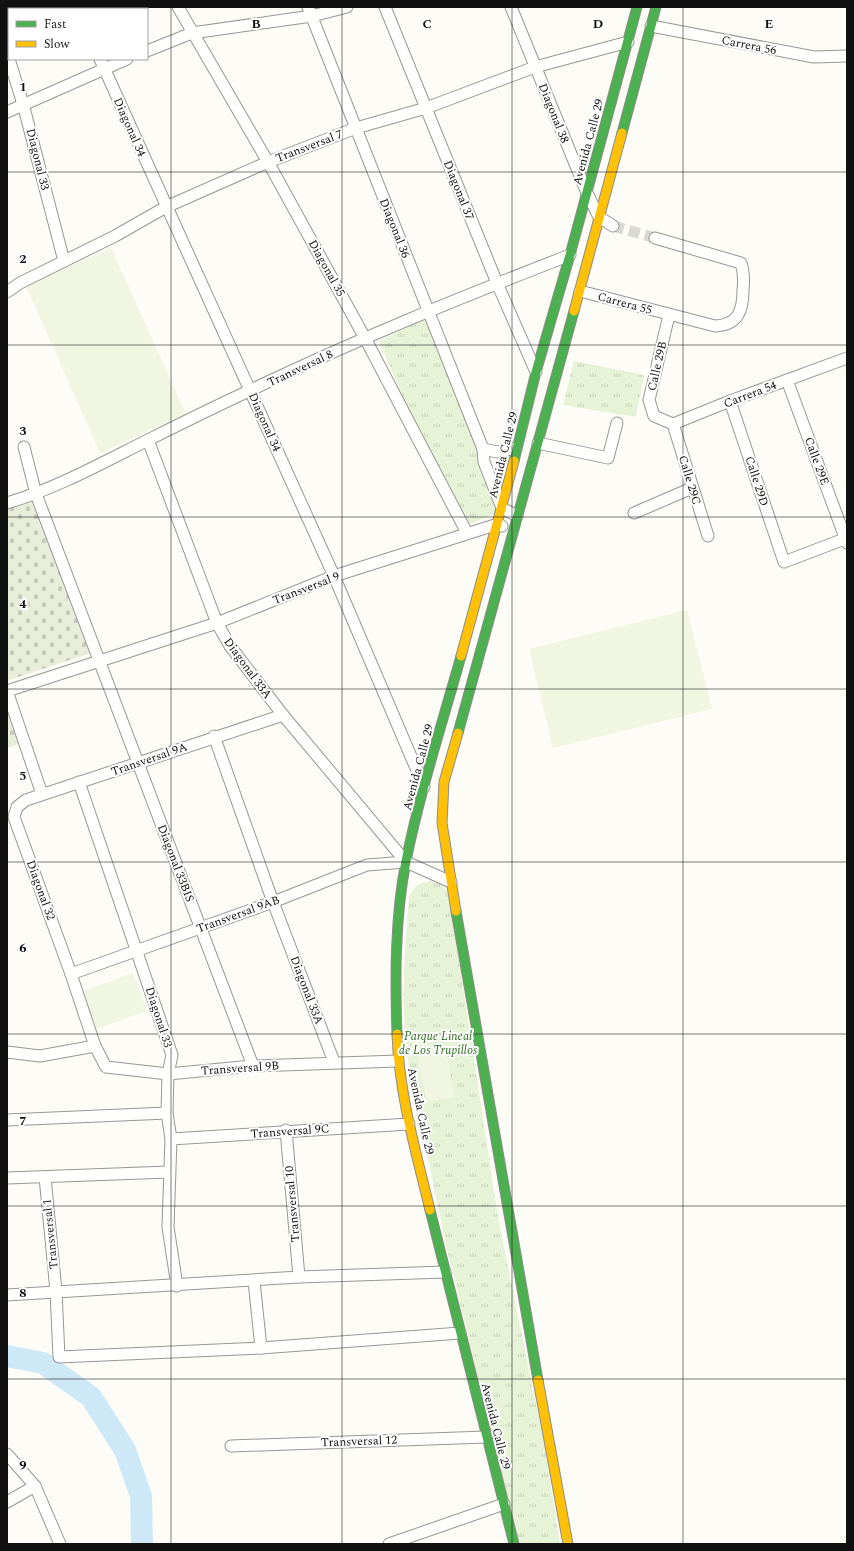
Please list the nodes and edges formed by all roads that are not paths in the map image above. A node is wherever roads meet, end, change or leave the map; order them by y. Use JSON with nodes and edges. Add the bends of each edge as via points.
{"nodes":[{"id":1,"x":178,"y":7,"type":"edge"},
{"id":2,"x":348,"y":7,"type":"edge"},
{"id":3,"x":385,"y":7,"type":"edge"},
{"id":4,"x":511,"y":7,"type":"edge"},
{"id":5,"x":637,"y":7,"type":"edge"},
{"id":6,"x":656,"y":7,"type":"edge"},
{"id":7,"x":310,"y":12,"type":"edge"},
{"id":8,"x":651,"y":26,"type":"junction"},
{"id":9,"x":192,"y":33,"type":"junction"},
{"id":10,"x":628,"y":42,"type":"junction"},
{"id":11,"x":148,"y":51,"type":"edge"},
{"id":12,"x":847,"y":56,"type":"edge"},
{"id":13,"x":10,"y":60,"type":"edge"},
{"id":14,"x":122,"y":60,"type":"edge"},
{"id":15,"x":102,"y":64,"type":"edge"},
{"id":16,"x":535,"y":67,"type":"junction"},
{"id":17,"x":24,"y":104,"type":"junction"},
{"id":18,"x":426,"y":108,"type":"junction"},
{"id":19,"x":7,"y":112,"type":"edge"},
{"id":20,"x":356,"y":128,"type":"junction"},
{"id":21,"x":268,"y":162,"type":"junction"},
{"id":22,"x":587,"y":193,"type":"junction"},
{"id":23,"x":166,"y":207,"type":"junction"},
{"id":24,"x":599,"y":217,"type":"junction"},
{"id":25,"x":613,"y":226,"type":"tunnel mouth"},
{"id":26,"x":655,"y":238,"type":"tunnel mouth"},
{"id":27,"x":570,"y":255,"type":"junction"},
{"id":28,"x":64,"y":261,"type":"junction"},
{"id":29,"x":497,"y":283,"type":"junction"},
{"id":30,"x":580,"y":291,"type":"junction"},
{"id":31,"x":7,"y":292,"type":"edge"},
{"id":32,"x":428,"y":311,"type":"junction"},
{"id":33,"x":669,"y":315,"type":"junction"},
{"id":34,"x":365,"y":338,"type":"junction"},
{"id":35,"x":847,"y":358,"type":"edge"},
{"id":36,"x":536,"y":372,"type":"junction"},
{"id":37,"x":787,"y":380,"type":"junction"},
{"id":38,"x":250,"y":390,"type":"junction"},
{"id":39,"x":730,"y":401,"type":"junction"},
{"id":40,"x":617,"y":423,"type":"dead end"},
{"id":41,"x":673,"y":424,"type":"junction"},
{"id":42,"x":148,"y":440,"type":"junction"},
{"id":43,"x":538,"y":444,"type":"junction"},
{"id":44,"x":24,"y":447,"type":"dead end"},
{"id":45,"x":516,"y":448,"type":"junction"},
{"id":46,"x":483,"y":449,"type":"junction"},
{"id":47,"x":692,"y":488,"type":"junction"},
{"id":48,"x":36,"y":494,"type":"junction"},
{"id":49,"x":7,"y":504,"type":"edge"},
{"id":50,"x":502,"y":508,"type":"junction"},
{"id":51,"x":634,"y":513,"type":"dead end"},
{"id":52,"x":517,"y":516,"type":"junction"},
{"id":53,"x":498,"y":524,"type":"junction"},
{"id":54,"x":514,"y":530,"type":"junction"},
{"id":55,"x":467,"y":534,"type":"junction"},
{"id":56,"x":708,"y":536,"type":"dead end"},
{"id":57,"x":846,"y":540,"type":"edge"},
{"id":58,"x":334,"y":576,"type":"junction"},
{"id":59,"x":217,"y":623,"type":"junction"},
{"id":60,"x":98,"y":660,"type":"junction"},
{"id":61,"x":7,"y":690,"type":"edge"},
{"id":62,"x":283,"y":715,"type":"junction"},
{"id":63,"x":214,"y":736,"type":"junction"},
{"id":64,"x":138,"y":764,"type":"junction"},
{"id":65,"x":79,"y":782,"type":"junction"},
{"id":66,"x":424,"y":787,"type":"junction"},
{"id":67,"x":42,"y":794,"type":"junction"},
{"id":68,"x":17,"y":807,"type":"joint"},
{"id":69,"x":406,"y":862,"type":"junction"},
{"id":70,"x":451,"y":882,"type":"junction"},
{"id":71,"x":273,"y":902,"type":"junction"},
{"id":72,"x":201,"y":927,"type":"junction"},
{"id":73,"x":136,"y":950,"type":"junction"},
{"id":74,"x":71,"y":974,"type":"junction"},
{"id":75,"x":95,"y":1046,"type":"junction"},
{"id":76,"x":7,"y":1052,"type":"edge"},
{"id":77,"x":398,"y":1061,"type":"junction"},
{"id":78,"x":334,"y":1062,"type":"junction"},
{"id":79,"x":253,"y":1066,"type":"junction"},
{"id":80,"x":168,"y":1074,"type":"junction"},
{"id":81,"x":167,"y":1113,"type":"junction"},
{"id":82,"x":7,"y":1120,"type":"edge"},
{"id":83,"x":410,"y":1124,"type":"junction"},
{"id":84,"x":286,"y":1130,"type":"junction"},
{"id":85,"x":170,"y":1139,"type":"junction"},
{"id":86,"x":169,"y":1172,"type":"junction"},
{"id":87,"x":45,"y":1177,"type":"junction"},
{"id":88,"x":7,"y":1178,"type":"edge"},
{"id":89,"x":445,"y":1272,"type":"junction"},
{"id":90,"x":299,"y":1278,"type":"junction"},
{"id":91,"x":254,"y":1281,"type":"junction"},
{"id":92,"x":177,"y":1286,"type":"junction"},
{"id":93,"x":56,"y":1291,"type":"junction"},
{"id":94,"x":7,"y":1295,"type":"edge"},
{"id":95,"x":460,"y":1333,"type":"junction"},
{"id":96,"x":261,"y":1348,"type":"junction"},
{"id":97,"x":486,"y":1437,"type":"junction"},
{"id":98,"x":231,"y":1446,"type":"dead end"},
{"id":99,"x":7,"y":1454,"type":"edge"},
{"id":100,"x":35,"y":1486,"type":"junction"},
{"id":101,"x":7,"y":1502,"type":"edge"},
{"id":102,"x":504,"y":1504,"type":"junction"},
{"id":103,"x":56,"y":1543,"type":"edge"},
{"id":104,"x":389,"y":1544,"type":"edge"},
{"id":105,"x":514,"y":1544,"type":"edge"},
{"id":106,"x":568,"y":1544,"type":"edge"}],
"edges":[{"from":1,"to":9,"type":"street","name":"Diagonal 35"},
{"from":2,"to":7,"type":"street"},
{"from":3,"to":18,"type":"street","name":"Diagonal 37"},
{"from":4,"to":16,"type":"street","name":"Diagonal 38"},
{"from":5,"to":10,"type":"main road","name":"Avenida Calle 29"},
{"from":6,"to":8,"type":"main road"},
{"from":7,"to":9,"type":"street"},
{"from":7,"to":20,"type":"street","name":"Diagonal 36"},
{"from":8,"to":12,"type":"street","name":"Carrera 56","via":[[814,57]]},
{"from":8,"to":24,"type":"main road"},
{"from":9,"to":11,"type":"street"},
{"from":9,"to":21,"type":"street","name":"Diagonal 35"},
{"from":10,"to":16,"type":"street","name":"Transversal 7"},
{"from":10,"to":22,"type":"main road","name":"Avenida Calle 29"},
{"from":13,"to":17,"type":"street","name":"Diagonal 33"},
{"from":14,"to":15,"type":"street"},
{"from":15,"to":17,"type":"street"},
{"from":15,"to":23,"type":"street","name":"Diagonal 34"},
{"from":16,"to":18,"type":"street","name":"Transversal 7"},
{"from":16,"to":22,"type":"street","name":"Diagonal 38"},
{"from":17,"to":19,"type":"street"},
{"from":17,"to":28,"type":"street","name":"Diagonal 33"},
{"from":18,"to":20,"type":"street","name":"Transversal 7"},
{"from":18,"to":29,"type":"street","name":"Diagonal 37"},
{"from":20,"to":21,"type":"street","name":"Transversal 7"},
{"from":20,"to":32,"type":"street","name":"Diagonal 36"},
{"from":21,"to":23,"type":"street","name":"Transversal 7"},
{"from":21,"to":34,"type":"street","name":"Diagonal 35"},
{"from":22,"to":24,"type":"street","name":"Diagonal 38"},
{"from":22,"to":27,"type":"main road","name":"Avenida Calle 29"},
{"from":23,"to":28,"type":"street","name":"Transversal 7"},
{"from":23,"to":38,"type":"street","name":"Diagonal 34"},
{"from":24,"to":25,"type":"street"},
{"from":24,"to":30,"type":"main road"},
{"from":26,"to":33,"type":"street","name":"Carrera 55","via":[[741,263],[744,270],[743,303],[734,321],[725,326],[715,326]]},
{"from":27,"to":29,"type":"street","name":"Transversal 8"},
{"from":27,"to":36,"type":"main road","name":"Avenida Calle 29"},
{"from":28,"to":31,"type":"street","name":"Transversal 7"},
{"from":29,"to":32,"type":"street","name":"Transversal 8"},
{"from":29,"to":36,"type":"street","name":"Diagonal 37"},
{"from":30,"to":33,"type":"street","name":"Carrera 55"},
{"from":30,"to":43,"type":"main road"},
{"from":32,"to":34,"type":"street","name":"Transversal 8"},
{"from":32,"to":46,"type":"street","name":"Diagonal 36"},
{"from":33,"to":41,"type":"street","name":"Calle 29B","via":[[649,400],[654,416]]},
{"from":34,"to":38,"type":"street","name":"Transversal 8"},
{"from":34,"to":55,"type":"street","name":"Diagonal 35"},
{"from":35,"to":37,"type":"street","name":"Carrera 54"},
{"from":36,"to":45,"type":"main road","name":"Avenida Calle 29"},
{"from":37,"to":39,"type":"street","name":"Carrera 54"},
{"from":37,"to":57,"type":"street","name":"Calle 29E"},
{"from":38,"to":42,"type":"street","name":"Transversal 8"},
{"from":38,"to":58,"type":"street","name":"Diagonal 34"},
{"from":39,"to":41,"type":"street","name":"Carrera 54"},
{"from":39,"to":57,"type":"street","name":"Calle 29D","via":[[784,562]]},
{"from":40,"to":43,"type":"street","via":[[608,458]]},
{"from":41,"to":47,"type":"street","name":"Calle 29C"},
{"from":42,"to":48,"type":"street","name":"Transversal 8","via":[[102,465]]},
{"from":42,"to":59,"type":"street","name":"Diagonal 33A"},
{"from":43,"to":52,"type":"main road"},
{"from":44,"to":48,"type":"street"},
{"from":45,"to":46,"type":"street","via":[[497,452]]},
{"from":45,"to":50,"type":"main road","name":"Avenida Calle 29"},
{"from":46,"to":50,"type":"street","name":"Diagonal 36","via":[[484,462]]},
{"from":47,"to":51,"type":"street"},
{"from":47,"to":56,"type":"street","name":"Calle 29C"},
{"from":48,"to":49,"type":"street","name":"Transversal 8"},
{"from":48,"to":60,"type":"street"},
{"from":50,"to":52,"type":"street"},
{"from":50,"to":53,"type":"main road","name":"Avenida Calle 29"},
{"from":52,"to":54,"type":"main road"},
{"from":53,"to":54,"type":"street"},
{"from":53,"to":55,"type":"street","name":"Transversal 9"},
{"from":53,"to":66,"type":"main road","name":"Avenida Calle 29"},
{"from":54,"to":70,"type":"main road","via":[[444,782],[442,823]]},
{"from":55,"to":58,"type":"street","name":"Transversal 9"},
{"from":58,"to":59,"type":"street","name":"Transversal 9"},
{"from":58,"to":66,"type":"street","name":"Diagonal 34"},
{"from":59,"to":60,"type":"street","name":"Transversal 9"},
{"from":59,"to":62,"type":"street","name":"Diagonal 33A","via":[[230,646]]},
{"from":60,"to":61,"type":"street","name":"Transversal 9"},
{"from":60,"to":64,"type":"street","name":"Diagonal 33BIS"},
{"from":61,"to":67,"type":"street"},
{"from":62,"to":63,"type":"street","name":"Transversal 9A"},
{"from":62,"to":69,"type":"street","name":"Diagonal 33A"},
{"from":63,"to":64,"type":"street","name":"Transversal 9A"},
{"from":63,"to":71,"type":"street","name":"Diagonal 33A"},
{"from":64,"to":65,"type":"street","name":"Transversal 9A"},
{"from":64,"to":72,"type":"street","name":"Diagonal 33BIS"},
{"from":65,"to":67,"type":"street","name":"Transversal 9A"},
{"from":65,"to":73,"type":"street","name":"Diagonal 33"},
{"from":66,"to":69,"type":"main road","name":"Avenida Calle 29"},
{"from":67,"to":68,"type":"street","name":"Transversal 9A","via":[[26,800]]},
{"from":68,"to":74,"type":"street","name":"Diagonal 32","via":[[14,817]]},
{"from":69,"to":70,"type":"street"},
{"from":69,"to":71,"type":"street","name":"Transversal 9AB","via":[[367,865]]},
{"from":69,"to":77,"type":"main road","name":"Avenida Calle 29","via":[[399,921],[396,1006]]},
{"from":70,"to":106,"type":"main road"},
{"from":71,"to":72,"type":"street","name":"Transversal 9AB"},
{"from":71,"to":78,"type":"street","name":"Diagonal 33A"},
{"from":72,"to":73,"type":"street","name":"Transversal 9AB"},
{"from":72,"to":79,"type":"street","name":"Diagonal 33BIS"},
{"from":73,"to":74,"type":"street","name":"Transversal 9AB"},
{"from":73,"to":80,"type":"street","name":"Diagonal 33","via":[[170,1047],[172,1055]]},
{"from":74,"to":75,"type":"street","name":"Transversal 9B"},
{"from":75,"to":76,"type":"street","via":[[40,1056]]},
{"from":75,"to":80,"type":"street","name":"Transversal 9B","via":[[106,1066]]},
{"from":77,"to":78,"type":"street","name":"Transversal 9B"},
{"from":77,"to":83,"type":"main road","name":"Avenida Calle 29"},
{"from":78,"to":79,"type":"street","name":"Transversal 9B"},
{"from":79,"to":80,"type":"street","name":"Transversal 9B"},
{"from":80,"to":81,"type":"street","name":"Diagonal 33"},
{"from":81,"to":82,"type":"street"},
{"from":81,"to":85,"type":"street","name":"Diagonal 33"},
{"from":83,"to":84,"type":"street","name":"Transversal 9C"},
{"from":83,"to":89,"type":"main road","name":"Avenida Calle 29"},
{"from":84,"to":85,"type":"street","name":"Transversal 9C"},
{"from":84,"to":90,"type":"street","name":"Transversal 10"},
{"from":85,"to":86,"type":"street","name":"Diagonal 33"},
{"from":86,"to":87,"type":"street"},
{"from":86,"to":92,"type":"street","name":"Diagonal 33","via":[[168,1227]]},
{"from":87,"to":88,"type":"street"},
{"from":87,"to":93,"type":"street","name":"Transversal 1"},
{"from":89,"to":90,"type":"street"},
{"from":89,"to":95,"type":"main road","name":"Avenida Calle 29"},
{"from":90,"to":91,"type":"street"},
{"from":91,"to":92,"type":"street"},
{"from":91,"to":96,"type":"street"},
{"from":92,"to":93,"type":"street"},
{"from":93,"to":94,"type":"street"},
{"from":93,"to":96,"type":"street","name":"Transversal 1","via":[[59,1358]]},
{"from":95,"to":96,"type":"street"},
{"from":95,"to":97,"type":"main road","name":"Avenida Calle 29"},
{"from":97,"to":98,"type":"street","name":"Transversal 12"},
{"from":97,"to":102,"type":"main road","name":"Avenida Calle 29"},
{"from":99,"to":100,"type":"street"},
{"from":100,"to":101,"type":"street"},
{"from":100,"to":103,"type":"street"},
{"from":102,"to":104,"type":"street"},
{"from":102,"to":105,"type":"main road","name":"Avenida Calle 29"}]}
